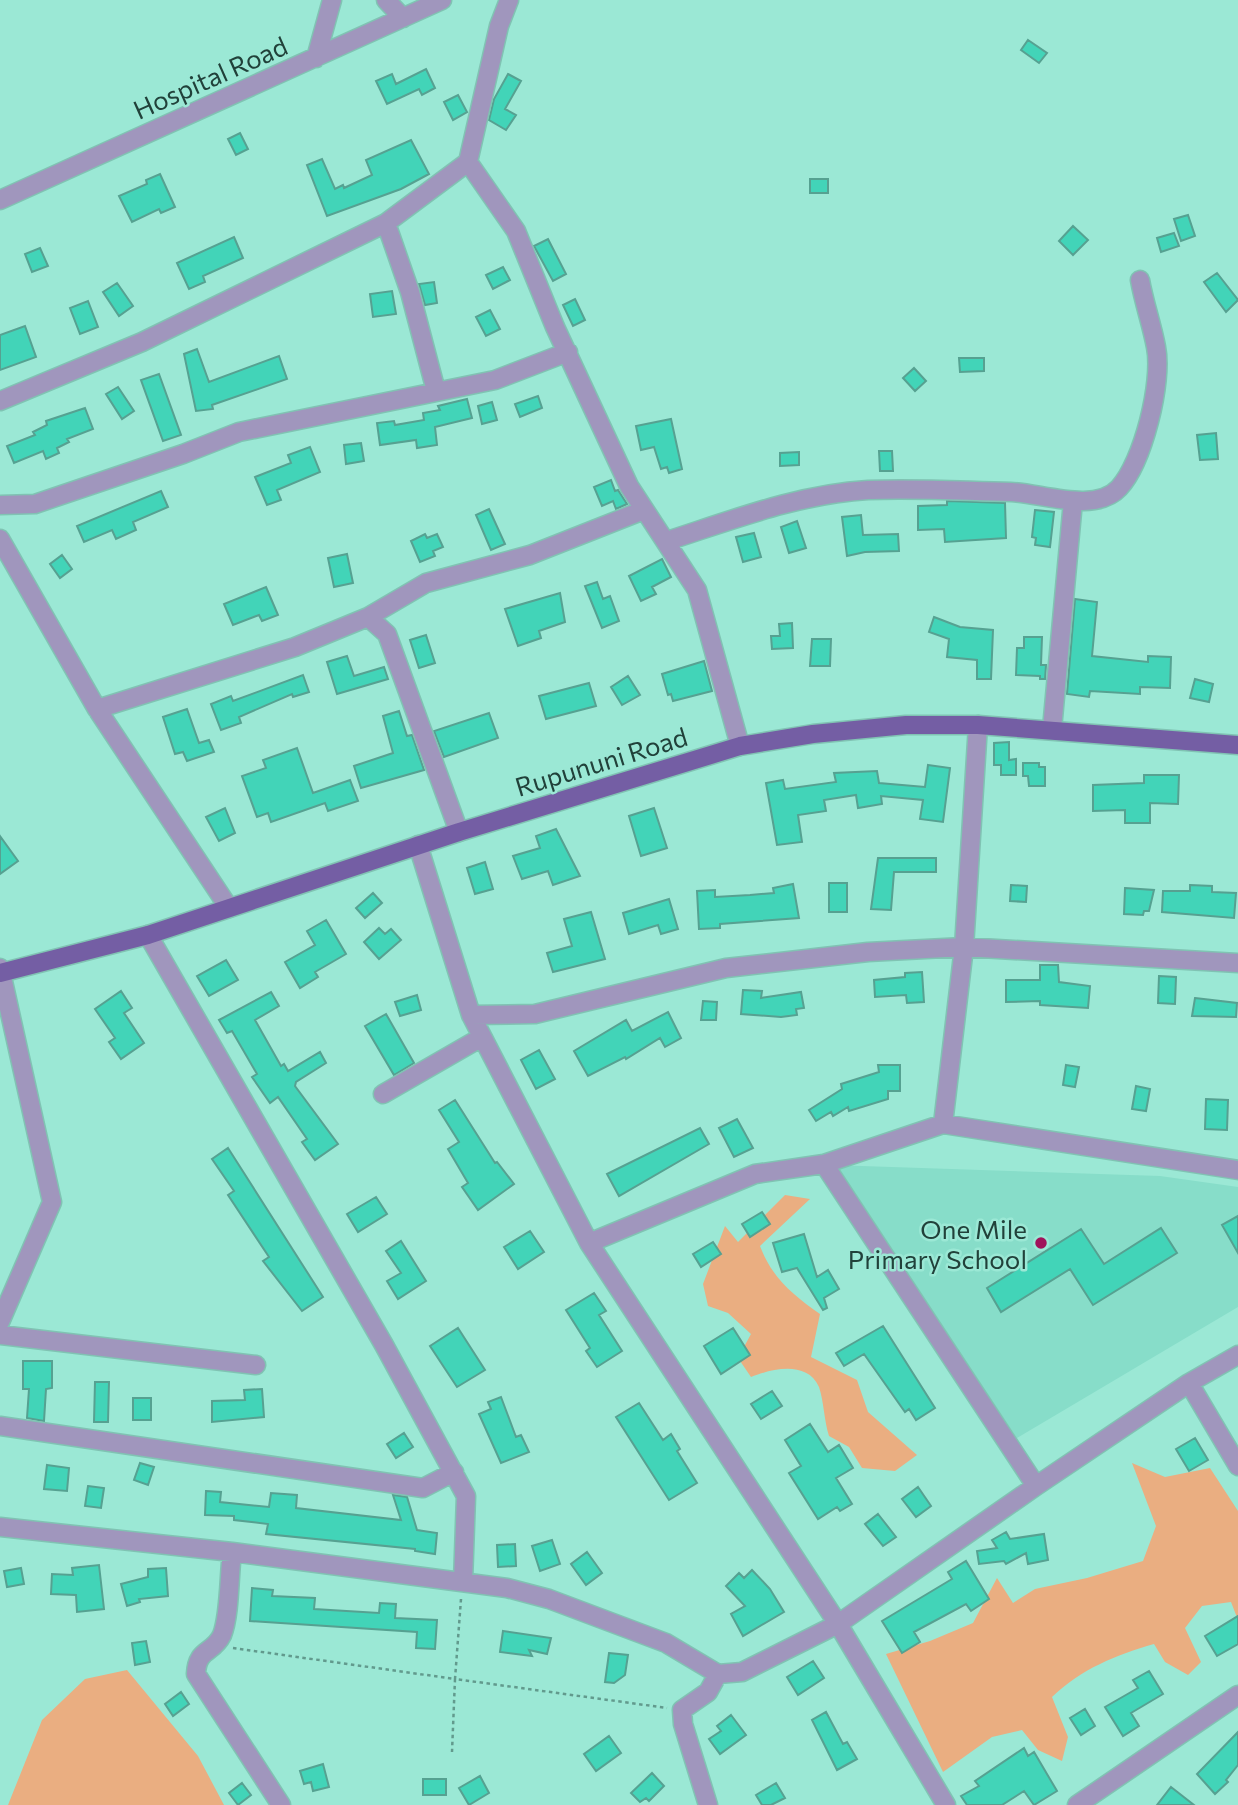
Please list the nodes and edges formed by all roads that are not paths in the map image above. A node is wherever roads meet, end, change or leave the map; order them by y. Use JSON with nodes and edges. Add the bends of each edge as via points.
{"nodes":[{"id":1,"x":332,"y":0,"type":"edge"},
{"id":2,"x":386,"y":0,"type":"edge"},
{"id":3,"x":442,"y":0,"type":"edge"},
{"id":4,"x":509,"y":0,"type":"edge"},
{"id":5,"x":403,"y":18,"type":"junction"},
{"id":6,"x":316,"y":58,"type":"junction"},
{"id":7,"x":468,"y":162,"type":"junction"},
{"id":8,"x":0,"y":200,"type":"edge"},
{"id":9,"x":386,"y":223,"type":"junction"},
{"id":10,"x":1140,"y":280,"type":"dead end"},
{"id":11,"x":568,"y":352,"type":"junction"},
{"id":12,"x":436,"y":391,"type":"junction"},
{"id":13,"x":0,"y":401,"type":"edge"},
{"id":14,"x":1073,"y":501,"type":"junction"},
{"id":15,"x":0,"y":505,"type":"edge"},
{"id":16,"x":644,"y":510,"type":"junction"},
{"id":17,"x":0,"y":539,"type":"edge"},
{"id":18,"x":667,"y":541,"type":"junction"},
{"id":19,"x":368,"y":617,"type":"junction"},
{"id":20,"x":97,"y":709,"type":"junction"},
{"id":21,"x":978,"y":725,"type":"junction"},
{"id":22,"x":1052,"y":729,"type":"junction"},
{"id":23,"x":1238,"y":745,"type":"edge"},
{"id":24,"x":740,"y":746,"type":"junction"},
{"id":25,"x":459,"y":832,"type":"junction"},
{"id":26,"x":418,"y":845,"type":"junction"},
{"id":27,"x":229,"y":908,"type":"junction"},
{"id":28,"x":148,"y":935,"type":"junction"},
{"id":29,"x":964,"y":947,"type":"junction"},
{"id":30,"x":1238,"y":963,"type":"edge"},
{"id":31,"x":1,"y":971,"type":"edge"},
{"id":32,"x":471,"y":1016,"type":"junction"},
{"id":33,"x":482,"y":1037,"type":"junction"},
{"id":34,"x":383,"y":1094,"type":"dead end"},
{"id":35,"x":943,"y":1124,"type":"junction"},
{"id":36,"x":824,"y":1164,"type":"junction"},
{"id":37,"x":1238,"y":1170,"type":"edge"},
{"id":38,"x":589,"y":1243,"type":"junction"},
{"id":39,"x":0,"y":1322,"type":"edge"},
{"id":40,"x":0,"y":1335,"type":"edge"},
{"id":41,"x":1238,"y":1355,"type":"edge"},
{"id":42,"x":256,"y":1365,"type":"dead end"},
{"id":43,"x":1189,"y":1383,"type":"junction"},
{"id":44,"x":0,"y":1426,"type":"edge"},
{"id":45,"x":1238,"y":1466,"type":"edge"},
{"id":46,"x":454,"y":1472,"type":"junction"},
{"id":47,"x":1036,"y":1486,"type":"junction"},
{"id":48,"x":0,"y":1527,"type":"edge"},
{"id":49,"x":232,"y":1552,"type":"junction"},
{"id":50,"x":463,"y":1582,"type":"junction"},
{"id":51,"x":838,"y":1624,"type":"junction"},
{"id":52,"x":718,"y":1674,"type":"junction"},
{"id":53,"x":1238,"y":1695,"type":"edge"},
{"id":54,"x":281,"y":1805,"type":"edge"},
{"id":55,"x":709,"y":1805,"type":"edge"},
{"id":56,"x":946,"y":1805,"type":"edge"},
{"id":57,"x":1077,"y":1805,"type":"edge"}],
"edges":[{"from":1,"to":6,"type":"street"},
{"from":2,"to":5,"type":"street"},
{"from":3,"to":5,"type":"street","name":"Hospital Road"},
{"from":4,"to":7,"type":"street"},
{"from":5,"to":6,"type":"street","name":"Hospital Road"},
{"from":6,"to":8,"type":"street","name":"Hospital Road"},
{"from":7,"to":9,"type":"street"},
{"from":7,"to":11,"type":"street","via":[[516,231]]},
{"from":9,"to":12,"type":"street"},
{"from":9,"to":13,"type":"street","via":[[142,342]]},
{"from":10,"to":14,"type":"street","via":[[1157,349],[1148,421],[1136,457],[1118,489],[1094,500]]},
{"from":11,"to":12,"type":"street","via":[[495,380]]},
{"from":11,"to":16,"type":"street"},
{"from":12,"to":15,"type":"street","via":[[239,432],[35,504]]},
{"from":14,"to":18,"type":"street","via":[[1019,492],[866,490],[754,512]]},
{"from":14,"to":22,"type":"street"},
{"from":16,"to":18,"type":"street"},
{"from":16,"to":19,"type":"street","via":[[530,555],[426,583]]},
{"from":17,"to":20,"type":"street"},
{"from":18,"to":24,"type":"street","via":[[697,590]]},
{"from":19,"to":20,"type":"street","via":[[295,647]]},
{"from":19,"to":25,"type":"street","via":[[387,634]]},
{"from":20,"to":27,"type":"street"},
{"from":21,"to":22,"type":"main road","name":"Rupununi Road"},
{"from":21,"to":24,"type":"main road","name":"Rupununi Road","via":[[906,726]]},
{"from":21,"to":29,"type":"street"},
{"from":22,"to":23,"type":"main road","name":"Rupununi Road"},
{"from":24,"to":25,"type":"main road","name":"Rupununi Road"},
{"from":25,"to":26,"type":"main road","name":"Rupununi Road"},
{"from":26,"to":27,"type":"main road","name":"Rupununi Road"},
{"from":26,"to":32,"type":"street"},
{"from":27,"to":28,"type":"main road","name":"Rupununi Road"},
{"from":28,"to":31,"type":"main road","name":"Rupununi Road"},
{"from":28,"to":46,"type":"street"},
{"from":29,"to":30,"type":"street"},
{"from":29,"to":32,"type":"street","via":[[726,968],[535,1014]]},
{"from":29,"to":35,"type":"street"},
{"from":31,"to":39,"type":"street","via":[[52,1202]]},
{"from":32,"to":33,"type":"street"},
{"from":33,"to":34,"type":"street"},
{"from":33,"to":38,"type":"street"},
{"from":35,"to":36,"type":"street"},
{"from":35,"to":37,"type":"street"},
{"from":36,"to":38,"type":"street","via":[[755,1174]]},
{"from":36,"to":47,"type":"street"},
{"from":38,"to":51,"type":"street"},
{"from":40,"to":42,"type":"street"},
{"from":41,"to":43,"type":"street"},
{"from":43,"to":45,"type":"street"},
{"from":43,"to":47,"type":"street"},
{"from":44,"to":46,"type":"street","via":[[423,1488]]},
{"from":46,"to":50,"type":"street","via":[[466,1496]]},
{"from":47,"to":51,"type":"street"},
{"from":48,"to":49,"type":"street"},
{"from":49,"to":50,"type":"street"},
{"from":49,"to":54,"type":"street","via":[[223,1632],[197,1662],[196,1674]]},
{"from":50,"to":52,"type":"street","via":[[549,1599],[666,1643]]},
{"from":51,"to":52,"type":"street","via":[[742,1672]]},
{"from":51,"to":56,"type":"street"},
{"from":52,"to":55,"type":"street","via":[[708,1692],[682,1710]]},
{"from":53,"to":57,"type":"street"}]}
